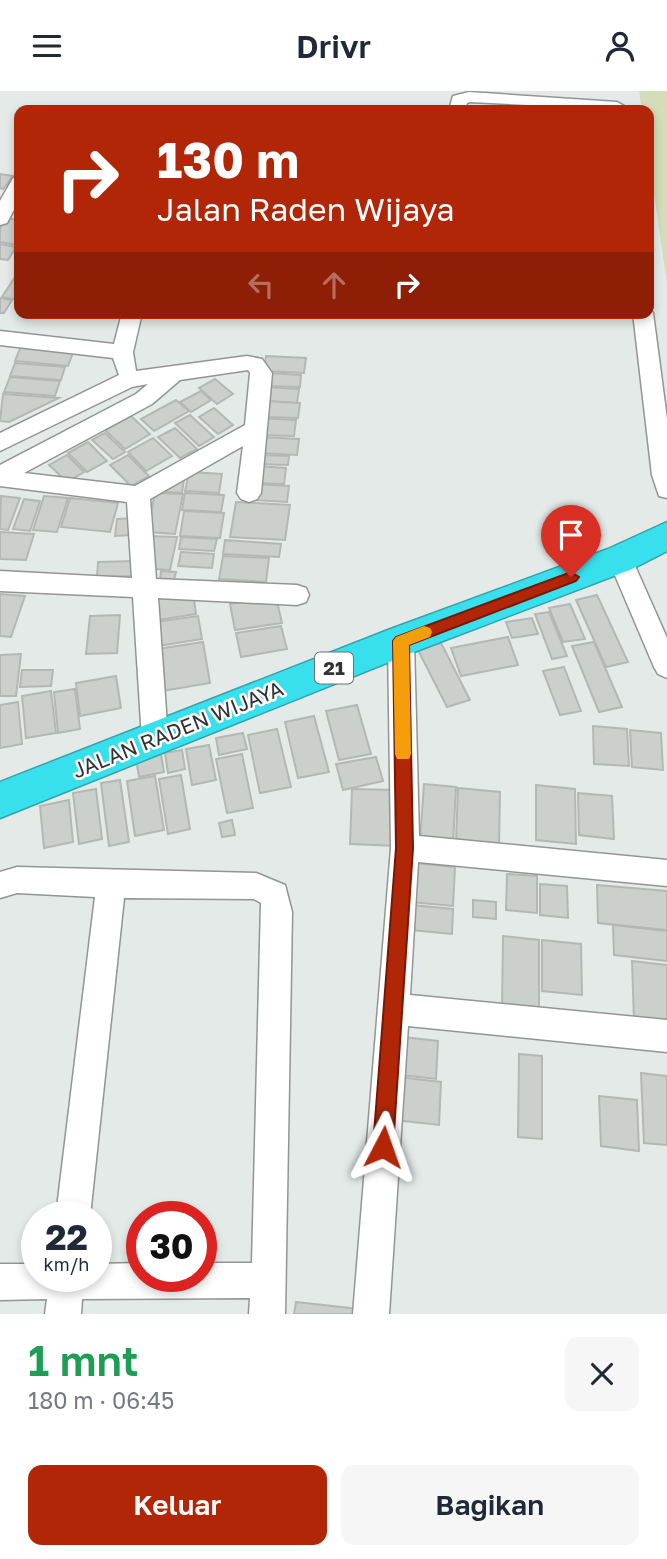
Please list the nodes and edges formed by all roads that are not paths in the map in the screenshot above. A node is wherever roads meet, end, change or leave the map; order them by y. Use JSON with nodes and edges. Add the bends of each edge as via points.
{"nodes":[{"id":1,"x":617,"y":103,"type":"edge"},
{"id":2,"x":458,"y":105,"type":"edge"},
{"id":3,"x":14,"y":178,"type":"edge"},
{"id":4,"x":0,"y":219,"type":"edge"},
{"id":5,"x":131,"y":319,"type":"edge"},
{"id":6,"x":644,"y":319,"type":"edge"},
{"id":7,"x":0,"y":338,"type":"edge"},
{"id":8,"x":123,"y":352,"type":"junction"},
{"id":9,"x":172,"y":376,"type":"junction"},
{"id":10,"x":127,"y":380,"type":"junction"},
{"id":11,"x":144,"y":398,"type":"junction"},
{"id":12,"x":256,"y":429,"type":"junction"},
{"id":13,"x":0,"y":443,"type":"edge"},
{"id":14,"x":0,"y":477,"type":"edge"},
{"id":15,"x":667,"y":490,"type":"edge"},
{"id":16,"x":249,"y":493,"type":"dead end"},
{"id":17,"x":138,"y":495,"type":"junction"},
{"id":18,"x":667,"y":535,"type":"edge"},
{"id":19,"x":620,"y":559,"type":"junction"},
{"id":20,"x":0,"y":581,"type":"edge"},
{"id":21,"x":142,"y":586,"type":"junction"},
{"id":22,"x":297,"y":596,"type":"dead end"},
{"id":23,"x":401,"y":641,"type":"junction"},
{"id":24,"x":667,"y":667,"type":"edge"},
{"id":25,"x":155,"y":739,"type":"junction"},
{"id":26,"x":0,"y":800,"type":"edge"},
{"id":27,"x":405,"y":848,"type":"junction"},
{"id":28,"x":667,"y":873,"type":"edge"},
{"id":29,"x":111,"y":884,"type":"junction"},
{"id":30,"x":0,"y":885,"type":"edge"},
{"id":31,"x":393,"y":1009,"type":"junction"},
{"id":32,"x":667,"y":1036,"type":"edge"},
{"id":33,"x":75,"y":1201,"type":"edge"},
{"id":34,"x":0,"y":1282,"type":"edge"},
{"id":35,"x":21,"y":1285,"type":"edge"},
{"id":36,"x":99,"y":1292,"type":"edge"},
{"id":37,"x":268,"y":1297,"type":"edge"},
{"id":38,"x":371,"y":1314,"type":"edge"}],
"edges":[{"from":1,"to":2,"type":"street","via":[[469,97]]},
{"from":3,"to":4,"type":"street"},
{"from":5,"to":8,"type":"street"},
{"from":6,"to":15,"type":"street"},
{"from":7,"to":8,"type":"street"},
{"from":8,"to":10,"type":"street"},
{"from":9,"to":10,"type":"street"},
{"from":9,"to":11,"type":"street"},
{"from":9,"to":12,"type":"street","via":[[255,364],[261,373]]},
{"from":10,"to":11,"type":"street"},
{"from":10,"to":13,"type":"street"},
{"from":11,"to":14,"type":"street"},
{"from":12,"to":16,"type":"street"},
{"from":12,"to":17,"type":"street"},
{"from":14,"to":17,"type":"street"},
{"from":17,"to":21,"type":"street"},
{"from":18,"to":19,"type":"highway","name":"JALAN RADEN WIJAYA","number":"21"},
{"from":19,"to":23,"type":"highway","name":"JALAN RADEN WIJAYA","number":"21"},
{"from":19,"to":24,"type":"street"},
{"from":20,"to":21,"type":"street"},
{"from":21,"to":22,"type":"street"},
{"from":21,"to":25,"type":"street"},
{"from":23,"to":25,"type":"highway","name":"JALAN RADEN WIJAYA","number":"21"},
{"from":23,"to":27,"type":"street"},
{"from":25,"to":26,"type":"highway","name":"JALAN RADEN WIJAYA","number":"21"},
{"from":27,"to":28,"type":"street"},
{"from":27,"to":31,"type":"street"},
{"from":29,"to":30,"type":"street","via":[[16,880]]},
{"from":29,"to":33,"type":"street"},
{"from":29,"to":37,"type":"street","via":[[257,886],[275,895]]},
{"from":31,"to":32,"type":"street"},
{"from":31,"to":38,"type":"street"},
{"from":34,"to":35,"type":"street"},
{"from":36,"to":37,"type":"street"}]}
